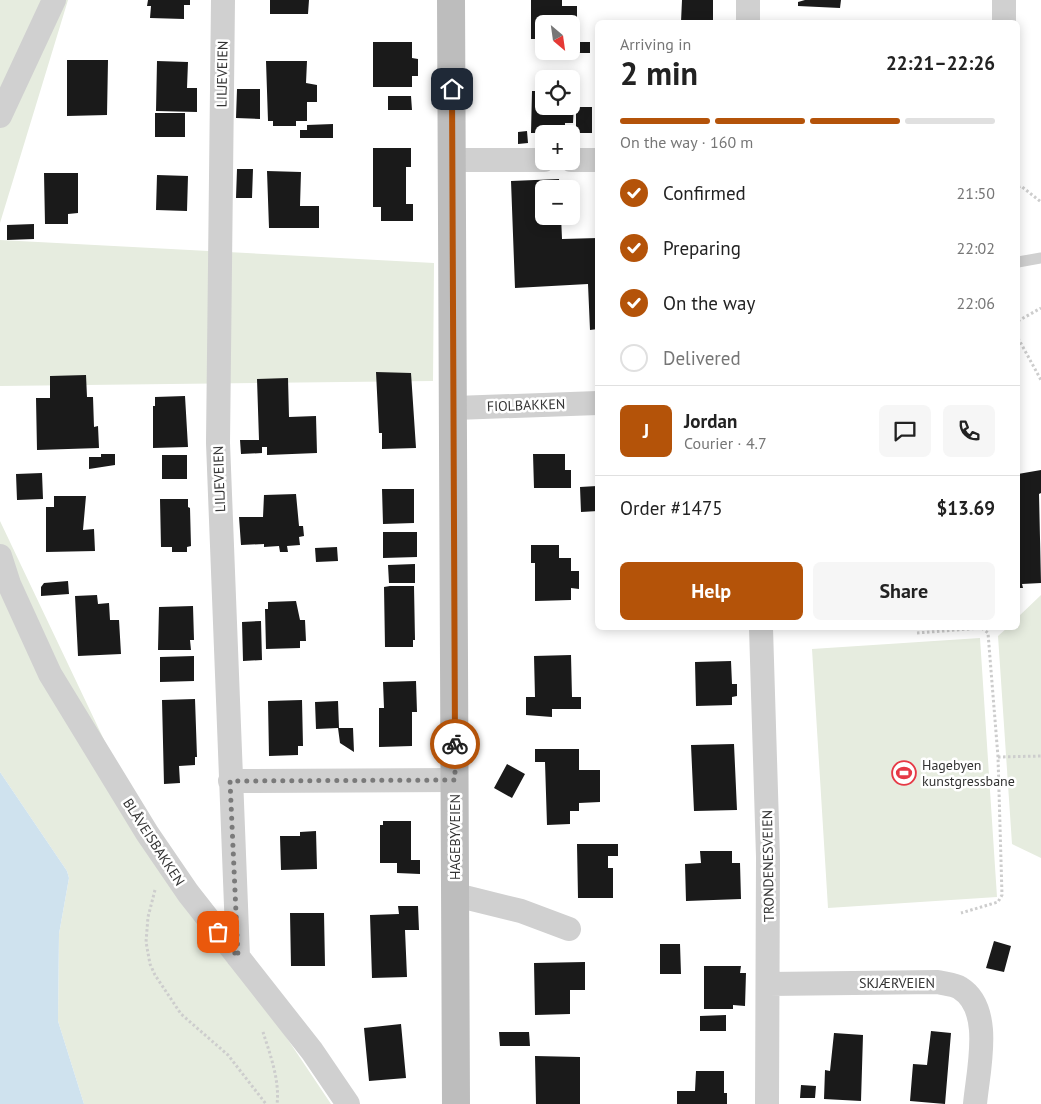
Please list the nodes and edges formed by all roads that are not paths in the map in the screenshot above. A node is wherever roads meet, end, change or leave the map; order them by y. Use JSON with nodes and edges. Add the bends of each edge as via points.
{"nodes":[{"id":1,"x":54,"y":0,"type":"edge"},
{"id":2,"x":222,"y":0,"type":"edge"},
{"id":3,"x":451,"y":0,"type":"edge"},
{"id":4,"x":748,"y":0,"type":"edge"},
{"id":5,"x":1004,"y":0,"type":"edge"},
{"id":6,"x":748,"y":20,"type":"edge"},
{"id":7,"x":1004,"y":20,"type":"edge"},
{"id":8,"x":0,"y":116,"type":"edge"},
{"id":9,"x":453,"y":160,"type":"junction"},
{"id":10,"x":535,"y":160,"type":"edge"},
{"id":11,"x":580,"y":160,"type":"edge"},
{"id":12,"x":595,"y":160,"type":"edge"},
{"id":13,"x":1041,"y":258,"type":"edge"},
{"id":14,"x":1020,"y":262,"type":"edge"},
{"id":15,"x":595,"y":403,"type":"edge"},
{"id":16,"x":454,"y":408,"type":"junction"},
{"id":17,"x":0,"y":556,"type":"edge"},
{"id":18,"x":761,"y":630,"type":"edge"},
{"id":19,"x":455,"y":780,"type":"junction"},
{"id":20,"x":230,"y":781,"type":"junction"},
{"id":21,"x":456,"y":895,"type":"junction"},
{"id":22,"x":569,"y":930,"type":"dead end"},
{"id":23,"x":238,"y":957,"type":"junction"},
{"id":24,"x":769,"y":984,"type":"junction"},
{"id":25,"x":348,"y":1104,"type":"edge"},
{"id":26,"x":456,"y":1104,"type":"edge"},
{"id":27,"x":768,"y":1104,"type":"edge"},
{"id":28,"x":975,"y":1104,"type":"edge"}],
"edges":[{"from":1,"to":8,"type":"street"},
{"from":2,"to":20,"type":"street","name":"LILJEVEIEN","via":[[218,443]]},
{"from":3,"to":9,"type":"main road","name":"HAGEBYVEIEN"},
{"from":4,"to":6,"type":"street"},
{"from":5,"to":7,"type":"street"},
{"from":9,"to":10,"type":"street"},
{"from":9,"to":16,"type":"main road","name":"HAGEBYVEIEN"},
{"from":11,"to":12,"type":"street"},
{"from":13,"to":14,"type":"lane"},
{"from":15,"to":16,"type":"street","name":"FIOLBAKKEN"},
{"from":16,"to":19,"type":"main road","name":"HAGEBYVEIEN"},
{"from":17,"to":23,"type":"street","name":"BLÅVEISBAKKEN","via":[[8,584],[50,674],[163,858]]},
{"from":18,"to":24,"type":"street","name":"TRONDENESVEIEN"},
{"from":19,"to":20,"type":"street"},
{"from":19,"to":21,"type":"main road","name":"HAGEBYVEIEN"},
{"from":20,"to":23,"type":"street","name":"LILJEVEIEN"},
{"from":21,"to":22,"type":"street","via":[[521,911]]},
{"from":21,"to":26,"type":"main road","name":"HAGEBYVEIEN"},
{"from":23,"to":25,"type":"street","name":"BLÅVEISBAKKEN","via":[[312,1051]]},
{"from":24,"to":27,"type":"street","name":"TRONDENESVEIEN"},
{"from":24,"to":28,"type":"street","name":"SKJÆRVEIEN","via":[[938,982],[958,987],[971,996],[978,1009],[981,1026]]}]}
